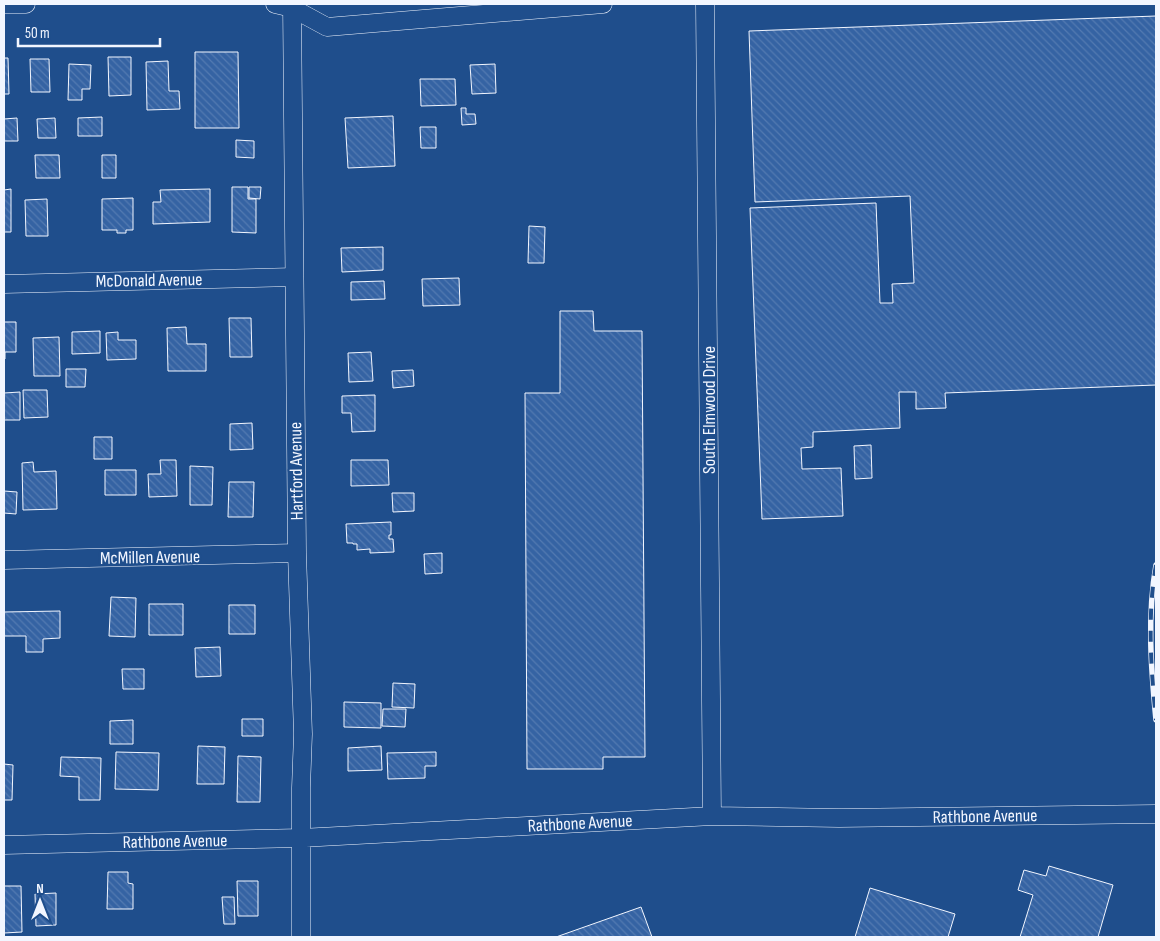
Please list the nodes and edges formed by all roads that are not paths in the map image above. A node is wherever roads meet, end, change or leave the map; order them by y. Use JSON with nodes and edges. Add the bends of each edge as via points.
{"nodes":[{"id":1,"x":4,"y":4,"type":"edge"},
{"id":2,"x":26,"y":4,"type":"edge"},
{"id":3,"x":603,"y":4,"type":"edge"},
{"id":4,"x":705,"y":4,"type":"edge"},
{"id":5,"x":286,"y":5,"type":"edge"},
{"id":6,"x":294,"y":277,"type":"junction"},
{"id":7,"x":4,"y":284,"type":"edge"},
{"id":8,"x":297,"y":553,"type":"junction"},
{"id":9,"x":4,"y":560,"type":"edge"},
{"id":10,"x":1156,"y":814,"type":"edge"},
{"id":11,"x":712,"y":816,"type":"junction"},
{"id":12,"x":301,"y":838,"type":"junction"},
{"id":13,"x":4,"y":845,"type":"edge"},
{"id":14,"x":301,"y":937,"type":"edge"}],
"edges":[{"from":1,"to":2,"type":"street"},
{"from":3,"to":5,"type":"street","via":[[327,27]]},
{"from":4,"to":11,"type":"street","name":"South Elmwood Drive"},
{"from":5,"to":6,"type":"street","name":"Hartford Avenue"},
{"from":6,"to":7,"type":"street","name":"McDonald Avenue"},
{"from":6,"to":8,"type":"street","name":"Hartford Avenue"},
{"from":8,"to":9,"type":"street","name":"McMillen Avenue"},
{"from":8,"to":12,"type":"street","name":"Hartford Avenue","via":[[303,734]]},
{"from":10,"to":11,"type":"street","name":"Rathbone Avenue","via":[[839,818]]},
{"from":11,"to":12,"type":"street","name":"Rathbone Avenue"},
{"from":12,"to":13,"type":"street","name":"Rathbone Avenue"},
{"from":12,"to":14,"type":"street","name":"Hartford Avenue"}]}
